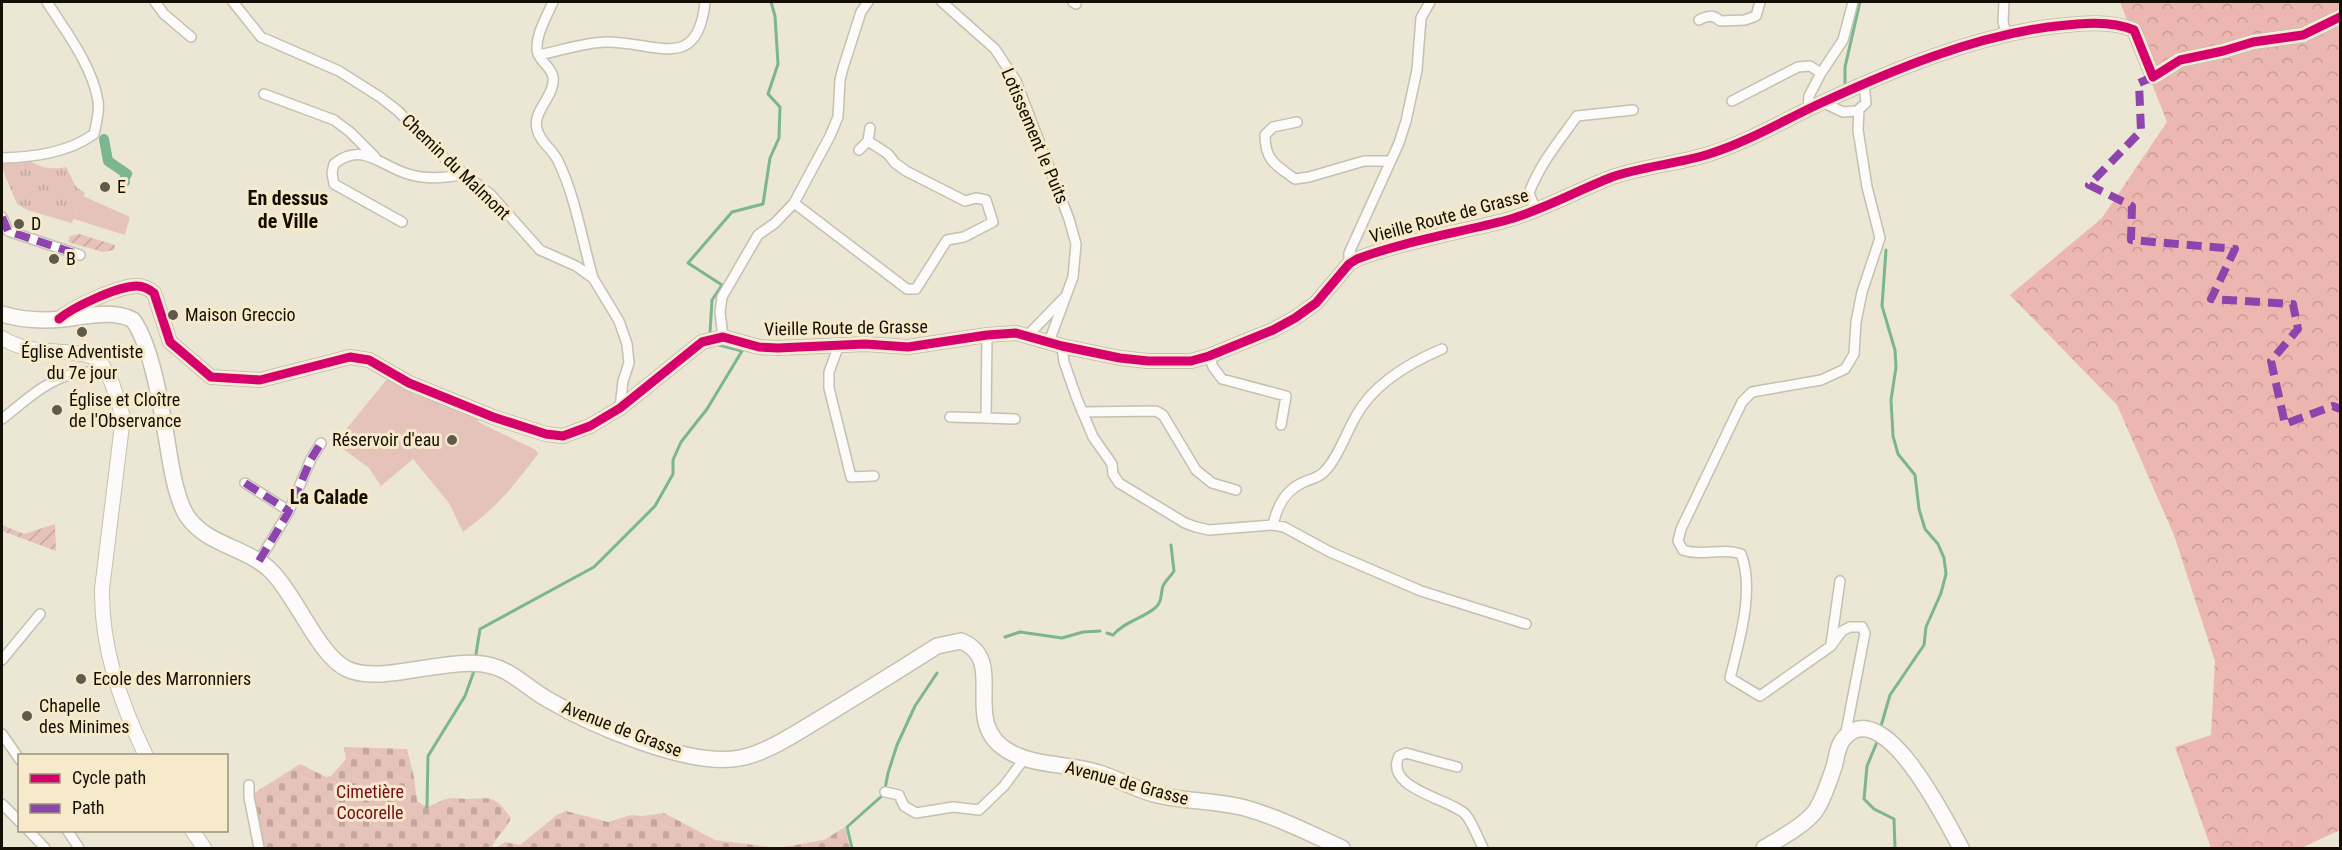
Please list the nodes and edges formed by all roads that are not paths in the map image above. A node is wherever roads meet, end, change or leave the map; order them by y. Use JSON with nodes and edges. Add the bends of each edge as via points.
{"nodes":[{"id":1,"x":47,"y":2,"type":"edge"},
{"id":2,"x":155,"y":2,"type":"edge"},
{"id":3,"x":233,"y":2,"type":"edge"},
{"id":4,"x":553,"y":2,"type":"edge"},
{"id":5,"x":705,"y":2,"type":"edge"},
{"id":6,"x":868,"y":2,"type":"edge"},
{"id":7,"x":942,"y":2,"type":"edge"},
{"id":8,"x":1430,"y":2,"type":"edge"},
{"id":9,"x":1760,"y":2,"type":"edge"},
{"id":10,"x":1853,"y":2,"type":"edge"},
{"id":11,"x":2004,"y":2,"type":"edge"},
{"id":12,"x":2340,"y":17,"type":"edge"},
{"id":13,"x":1699,"y":20,"type":"dead end"},
{"id":14,"x":2006,"y":35,"type":"junction"},
{"id":15,"x":191,"y":37,"type":"dead end"},
{"id":16,"x":539,"y":55,"type":"junction"},
{"id":17,"x":1821,"y":73,"type":"junction"},
{"id":18,"x":1864,"y":84,"type":"junction"},
{"id":19,"x":264,"y":94,"type":"dead end"},
{"id":20,"x":1732,"y":101,"type":"dead end"},
{"id":21,"x":1822,"y":102,"type":"junction"},
{"id":22,"x":1634,"y":110,"type":"dead end"},
{"id":23,"x":1808,"y":110,"type":"junction"},
{"id":24,"x":1860,"y":110,"type":"junction"},
{"id":25,"x":1846,"y":111,"type":"junction"},
{"id":26,"x":1298,"y":122,"type":"dead end"},
{"id":27,"x":870,"y":128,"type":"dead end"},
{"id":28,"x":1858,"y":130,"type":"junction"},
{"id":29,"x":868,"y":141,"type":"junction"},
{"id":30,"x":859,"y":150,"type":"dead end"},
{"id":31,"x":2,"y":158,"type":"edge"},
{"id":32,"x":379,"y":161,"type":"junction"},
{"id":33,"x":1390,"y":161,"type":"junction"},
{"id":34,"x":465,"y":174,"type":"junction"},
{"id":35,"x":794,"y":202,"type":"junction"},
{"id":36,"x":1536,"y":210,"type":"junction"},
{"id":37,"x":2,"y":217,"type":"edge"},
{"id":38,"x":402,"y":222,"type":"dead end"},
{"id":39,"x":80,"y":255,"type":"dead end"},
{"id":40,"x":1349,"y":264,"type":"junction"},
{"id":41,"x":593,"y":278,"type":"junction"},
{"id":42,"x":1067,"y":295,"type":"junction"},
{"id":43,"x":2,"y":314,"type":"edge"},
{"id":44,"x":59,"y":319,"type":"junction"},
{"id":45,"x":1028,"y":334,"type":"junction"},
{"id":46,"x":987,"y":335,"type":"junction"},
{"id":47,"x":723,"y":337,"type":"junction"},
{"id":48,"x":2,"y":338,"type":"edge"},
{"id":49,"x":1056,"y":344,"type":"junction"},
{"id":50,"x":838,"y":345,"type":"junction"},
{"id":51,"x":1442,"y":349,"type":"dead end"},
{"id":52,"x":1209,"y":356,"type":"junction"},
{"id":53,"x":106,"y":369,"type":"junction"},
{"id":54,"x":620,"y":408,"type":"junction"},
{"id":55,"x":1082,"y":412,"type":"junction"},
{"id":56,"x":950,"y":417,"type":"dead end"},
{"id":57,"x":986,"y":418,"type":"junction"},
{"id":58,"x":2,"y":419,"type":"edge"},
{"id":59,"x":1015,"y":419,"type":"dead end"},
{"id":60,"x":1281,"y":425,"type":"dead end"},
{"id":61,"x":321,"y":443,"type":"dead end"},
{"id":62,"x":874,"y":476,"type":"dead end"},
{"id":63,"x":245,"y":483,"type":"dead end"},
{"id":64,"x":1236,"y":490,"type":"dead end"},
{"id":65,"x":289,"y":511,"type":"junction"},
{"id":66,"x":1273,"y":525,"type":"junction"},
{"id":67,"x":259,"y":561,"type":"junction"},
{"id":68,"x":1840,"y":581,"type":"dead end"},
{"id":69,"x":40,"y":614,"type":"dead end"},
{"id":70,"x":1526,"y":624,"type":"dead end"},
{"id":71,"x":1831,"y":646,"type":"junction"},
{"id":72,"x":2,"y":660,"type":"edge"},
{"id":73,"x":2,"y":734,"type":"edge"},
{"id":74,"x":1845,"y":737,"type":"junction"},
{"id":75,"x":145,"y":754,"type":"edge"},
{"id":76,"x":18,"y":757,"type":"edge"},
{"id":77,"x":1024,"y":759,"type":"junction"},
{"id":78,"x":1457,"y":767,"type":"dead end"},
{"id":79,"x":249,"y":785,"type":"dead end"},
{"id":80,"x":887,"y":792,"type":"dead end"},
{"id":81,"x":2,"y":806,"type":"edge"},
{"id":82,"x":18,"y":820,"type":"edge"},
{"id":83,"x":29,"y":832,"type":"edge"},
{"id":84,"x":68,"y":832,"type":"edge"},
{"id":85,"x":193,"y":832,"type":"edge"},
{"id":86,"x":45,"y":849,"type":"edge"},
{"id":87,"x":79,"y":849,"type":"edge"},
{"id":88,"x":204,"y":849,"type":"edge"},
{"id":89,"x":259,"y":849,"type":"edge"},
{"id":90,"x":1342,"y":849,"type":"edge"},
{"id":91,"x":1483,"y":849,"type":"edge"},
{"id":92,"x":1764,"y":849,"type":"edge"},
{"id":93,"x":1961,"y":849,"type":"edge"}],
"edges":[{"from":1,"to":31,"type":"street","via":[[89,73],[99,103],[94,134],[47,153]]},
{"from":2,"to":15,"type":"street"},
{"from":3,"to":34,"type":"street","name":"Chemin du Malmont","via":[[261,37],[363,85],[398,111],[437,152]]},
{"from":4,"to":16,"type":"street","via":[[536,45]]},
{"from":5,"to":16,"type":"street","via":[[703,23],[697,35],[679,48],[603,42]]},
{"from":6,"to":35,"type":"street","via":[[861,12],[843,68],[838,117]]},
{"from":7,"to":42,"type":"street","name":"Lotissement le Puits","via":[[995,49],[1016,81],[1070,219],[1076,244]]},
{"from":8,"to":33,"type":"street","via":[[1421,18],[1411,101]]},
{"from":9,"to":13,"type":"street","via":[[1756,16],[1745,20],[1720,21],[1715,16]]},
{"from":10,"to":17,"type":"street","via":[[1843,40]]},
{"from":11,"to":14,"type":"street"},
{"from":12,"to":14,"type":"street","name":"Vieille Route de Grasse","via":[[2303,35],[2253,42],[2180,60],[2153,77],[2134,30],[2124,26],[2076,24]]},
{"from":14,"to":18,"type":"street","name":"Vieille Route de Grasse","via":[[1938,55]]},
{"from":16,"to":41,"type":"street","via":[[554,79],[536,127],[541,140],[559,161],[569,187]]},
{"from":17,"to":20,"type":"street","via":[[1810,66],[1798,67]]},
{"from":17,"to":23,"type":"street","via":[[1809,96]]},
{"from":18,"to":21,"type":"street","name":"Vieille Route de Grasse"},
{"from":18,"to":24,"type":"street","via":[[1866,103]]},
{"from":19,"to":32,"type":"street","via":[[334,120]]},
{"from":21,"to":23,"type":"street","name":"Vieille Route de Grasse"},
{"from":21,"to":25,"type":"street"},
{"from":22,"to":36,"type":"street","via":[[1577,116],[1535,177],[1529,193]]},
{"from":23,"to":36,"type":"street","name":"Vieille Route de Grasse","via":[[1709,154],[1613,177]]},
{"from":24,"to":25,"type":"street"},
{"from":24,"to":28,"type":"street"},
{"from":25,"to":28,"type":"street"},
{"from":26,"to":33,"type":"street","via":[[1273,127],[1265,135],[1269,158],[1295,179],[1364,161]]},
{"from":27,"to":29,"type":"street"},
{"from":28,"to":71,"type":"street","via":[[1880,238],[1862,292],[1854,354],[1845,369],[1821,380],[1752,392],[1742,402],[1678,541],[1683,550],[1694,554],[1732,550],[1741,554],[1746,566],[1744,618],[1730,678],[1760,696]]},
{"from":29,"to":30,"type":"street"},
{"from":29,"to":35,"type":"street","via":[[906,171],[965,201],[986,200],[993,222],[964,237],[947,240],[915,289],[907,289]]},
{"from":32,"to":34,"type":"street","via":[[424,177]]},
{"from":32,"to":38,"type":"street","via":[[365,154],[343,157],[334,164],[334,184]]},
{"from":33,"to":40,"type":"street","via":[[1349,253]]},
{"from":34,"to":41,"type":"street","name":"Chemin du Malmont","via":[[490,195],[540,250]]},
{"from":35,"to":47,"type":"street","via":[[758,235],[722,297]]},
{"from":36,"to":40,"type":"street","name":"Vieille Route de Grasse","via":[[1386,250]]},
{"from":37,"to":39,"type":"street","via":[[8,231]]},
{"from":40,"to":52,"type":"street","name":"Vieille Route de Grasse","via":[[1316,303],[1295,318]]},
{"from":41,"to":54,"type":"street","name":"Chemin du Malmont","via":[[619,321],[627,344],[629,363]]},
{"from":42,"to":45,"type":"street"},
{"from":42,"to":49,"type":"street","name":"Lotissement le Puits"},
{"from":43,"to":44,"type":"main road","name":"Avenue de Grasse"},
{"from":44,"to":54,"type":"street","via":[[87,303],[139,286],[154,293],[170,342],[211,377],[260,380],[350,357],[369,360],[409,383],[493,417],[563,436]]},
{"from":44,"to":67,"type":"main road","name":"Avenue de Grasse","via":[[117,314],[133,320],[149,361],[176,488],[186,514],[205,534]]},
{"from":45,"to":46,"type":"street","name":"Vieille Route de Grasse"},
{"from":45,"to":49,"type":"street","name":"Vieille Route de Grasse"},
{"from":46,"to":50,"type":"street","name":"Vieille Route de Grasse","via":[[914,346]]},
{"from":46,"to":57,"type":"street"},
{"from":47,"to":50,"type":"street","name":"Vieille Route de Grasse","via":[[759,347]]},
{"from":47,"to":54,"type":"street","via":[[702,342]]},
{"from":48,"to":53,"type":"street","via":[[31,351],[90,355]]},
{"from":49,"to":52,"type":"street","name":"Vieille Route de Grasse","via":[[1148,362],[1191,361]]},
{"from":49,"to":55,"type":"street"},
{"from":50,"to":62,"type":"street","via":[[829,372],[830,388],[849,467],[852,477]]},
{"from":51,"to":66,"type":"street","via":[[1410,363],[1373,394],[1357,413],[1330,465],[1318,477],[1292,488],[1276,511]]},
{"from":52,"to":60,"type":"street","via":[[1222,379],[1286,396]]},
{"from":53,"to":58,"type":"street","via":[[60,379]]},
{"from":53,"to":75,"type":"street","via":[[123,417],[101,609],[114,680]]},
{"from":55,"to":64,"type":"street","via":[[1156,411],[1163,415],[1196,470],[1212,483]]},
{"from":55,"to":66,"type":"street","via":[[1122,487],[1203,530]]},
{"from":56,"to":57,"type":"street"},
{"from":57,"to":59,"type":"street"},
{"from":61,"to":65,"type":"street"},
{"from":63,"to":65,"type":"street"},
{"from":65,"to":67,"type":"street"},
{"from":66,"to":70,"type":"street","via":[[1421,591]]},
{"from":67,"to":77,"type":"main road","name":"Avenue de Grasse","via":[[272,571],[326,650],[346,669],[381,674],[464,664],[492,666],[582,718],[654,746],[708,759],[755,754],[937,646],[961,641],[978,651],[982,660],[983,711],[992,737]]},
{"from":68,"to":71,"type":"street"},
{"from":69,"to":72,"type":"street"},
{"from":71,"to":74,"type":"street","via":[[1850,627],[1862,627],[1865,633]]},
{"from":73,"to":76,"type":"street"},
{"from":74,"to":92,"type":"main road","via":[[1815,812]]},
{"from":74,"to":93,"type":"main road","via":[[1859,729],[1872,730],[1901,751]]},
{"from":77,"to":80,"type":"street","via":[[980,810],[953,807],[915,813],[904,806],[899,795]]},
{"from":77,"to":90,"type":"main road","name":"Avenue de Grasse","via":[[1099,772],[1171,798],[1245,808]]},
{"from":78,"to":91,"type":"street","via":[[1406,753],[1396,762],[1398,771],[1419,792],[1465,814]]},
{"from":79,"to":89,"type":"street"},
{"from":81,"to":82,"type":"street"},
{"from":83,"to":86,"type":"street"},
{"from":84,"to":87,"type":"street"},
{"from":85,"to":88,"type":"street"}]}
